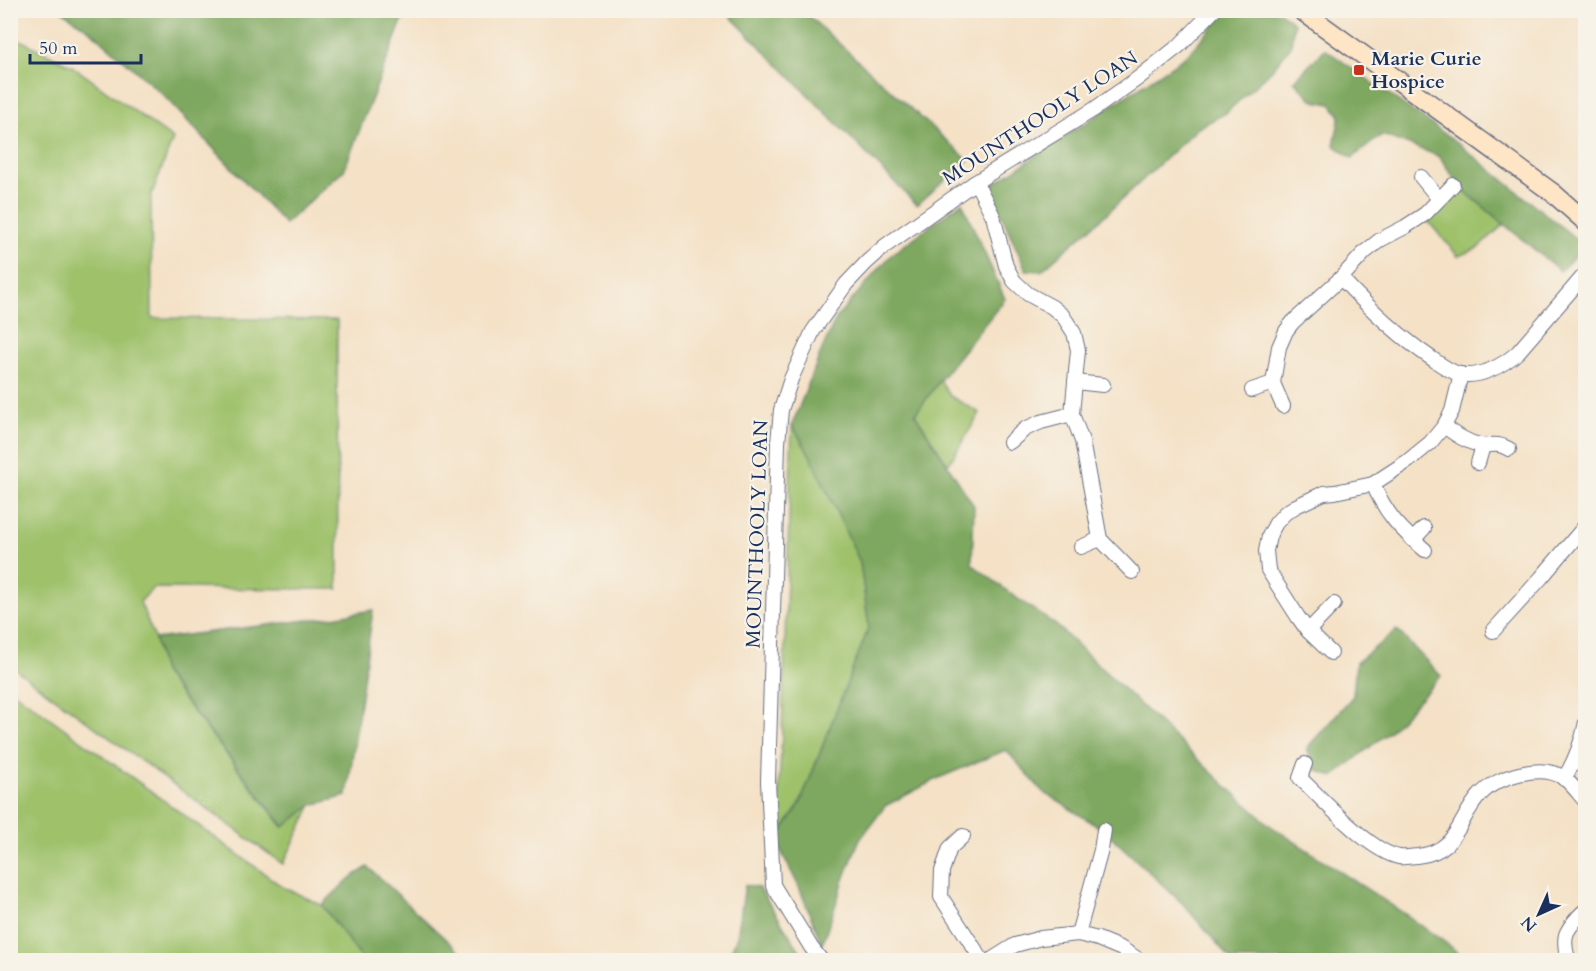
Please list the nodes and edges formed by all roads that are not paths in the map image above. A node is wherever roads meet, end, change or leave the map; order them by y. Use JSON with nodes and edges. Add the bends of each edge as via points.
{"nodes":[{"id":1,"x":1214,"y":10,"type":"edge"},
{"id":2,"x":1301,"y":10,"type":"edge"},
{"id":3,"x":1421,"y":177,"type":"dead end"},
{"id":4,"x":974,"y":183,"type":"junction"},
{"id":5,"x":1453,"y":185,"type":"dead end"},
{"id":6,"x":1439,"y":199,"type":"junction"},
{"id":7,"x":1586,"y":222,"type":"edge"},
{"id":8,"x":1586,"y":273,"type":"edge"},
{"id":9,"x":1341,"y":278,"type":"junction"},
{"id":10,"x":1461,"y":374,"type":"junction"},
{"id":11,"x":1075,"y":382,"type":"junction"},
{"id":12,"x":1273,"y":383,"type":"junction"},
{"id":13,"x":1103,"y":385,"type":"dead end"},
{"id":14,"x":1252,"y":390,"type":"dead end"},
{"id":15,"x":1282,"y":406,"type":"dead end"},
{"id":16,"x":1072,"y":414,"type":"junction"},
{"id":17,"x":1444,"y":426,"type":"junction"},
{"id":18,"x":1010,"y":442,"type":"dead end"},
{"id":19,"x":1483,"y":446,"type":"junction"},
{"id":20,"x":1509,"y":449,"type":"dead end"},
{"id":21,"x":1478,"y":463,"type":"dead end"},
{"id":22,"x":1372,"y":484,"type":"junction"},
{"id":23,"x":1586,"y":525,"type":"edge"},
{"id":24,"x":1424,"y":528,"type":"dead end"},
{"id":25,"x":1100,"y":539,"type":"junction"},
{"id":26,"x":1413,"y":540,"type":"junction"},
{"id":27,"x":1081,"y":547,"type":"dead end"},
{"id":28,"x":1425,"y":550,"type":"dead end"},
{"id":29,"x":1132,"y":572,"type":"dead end"},
{"id":30,"x":1334,"y":604,"type":"dead end"},
{"id":31,"x":1308,"y":631,"type":"junction"},
{"id":32,"x":1493,"y":631,"type":"dead end"},
{"id":33,"x":1331,"y":653,"type":"dead end"},
{"id":34,"x":1586,"y":722,"type":"edge"},
{"id":35,"x":1305,"y":764,"type":"dead end"},
{"id":36,"x":1564,"y":778,"type":"junction"},
{"id":37,"x":1586,"y":802,"type":"edge"},
{"id":38,"x":1104,"y":830,"type":"dead end"},
{"id":39,"x":963,"y":836,"type":"dead end"},
{"id":40,"x":1586,"y":910,"type":"edge"},
{"id":41,"x":1078,"y":933,"type":"junction"},
{"id":42,"x":820,"y":960,"type":"edge"},
{"id":43,"x":982,"y":960,"type":"edge"},
{"id":44,"x":991,"y":960,"type":"edge"},
{"id":45,"x":1139,"y":960,"type":"edge"},
{"id":46,"x":1569,"y":960,"type":"edge"}],
"edges":[{"from":1,"to":4,"type":"street","name":"MOUNTHOOLY LOAN","via":[[1180,45],[1094,110]]},
{"from":2,"to":7,"type":"main road","via":[[1553,193]]},
{"from":3,"to":6,"type":"street"},
{"from":4,"to":11,"type":"street","via":[[993,216],[1011,276],[1028,294],[1063,316],[1074,333],[1078,350]]},
{"from":4,"to":42,"type":"street","name":"MOUNTHOOLY LOAN","via":[[885,246],[846,284],[813,331],[781,410],[768,781],[773,885]]},
{"from":5,"to":6,"type":"street"},
{"from":6,"to":9,"type":"street","via":[[1425,214],[1372,246]]},
{"from":8,"to":10,"type":"street","via":[[1507,362],[1480,373]]},
{"from":9,"to":10,"type":"street","via":[[1394,331]]},
{"from":9,"to":12,"type":"street","via":[[1286,331]]},
{"from":10,"to":17,"type":"street"},
{"from":11,"to":13,"type":"street"},
{"from":11,"to":16,"type":"street"},
{"from":12,"to":14,"type":"street"},
{"from":12,"to":15,"type":"street"},
{"from":16,"to":18,"type":"street","via":[[1025,429]]},
{"from":16,"to":25,"type":"street","via":[[1082,441]]},
{"from":17,"to":19,"type":"street","via":[[1468,442]]},
{"from":17,"to":22,"type":"street","via":[[1408,461]]},
{"from":19,"to":20,"type":"street","via":[[1498,444]]},
{"from":19,"to":21,"type":"street"},
{"from":22,"to":26,"type":"street","via":[[1398,526]]},
{"from":22,"to":31,"type":"street","via":[[1324,493],[1296,506],[1276,523],[1269,536],[1269,570]]},
{"from":23,"to":32,"type":"street"},
{"from":24,"to":26,"type":"street"},
{"from":25,"to":27,"type":"street"},
{"from":25,"to":29,"type":"street"},
{"from":26,"to":28,"type":"street"},
{"from":30,"to":31,"type":"street"},
{"from":31,"to":33,"type":"street"},
{"from":34,"to":36,"type":"street"},
{"from":35,"to":36,"type":"street","via":[[1300,778],[1362,837],[1400,857],[1425,855],[1443,846],[1456,834],[1472,804],[1502,780],[1530,771],[1546,771]]},
{"from":36,"to":37,"type":"street"},
{"from":38,"to":41,"type":"street"},
{"from":39,"to":43,"type":"street","via":[[950,848],[942,871],[942,897]]},
{"from":40,"to":46,"type":"street","via":[[1566,934]]},
{"from":41,"to":44,"type":"street","via":[[1015,945]]},
{"from":41,"to":45,"type":"street","via":[[1122,949]]}]}
